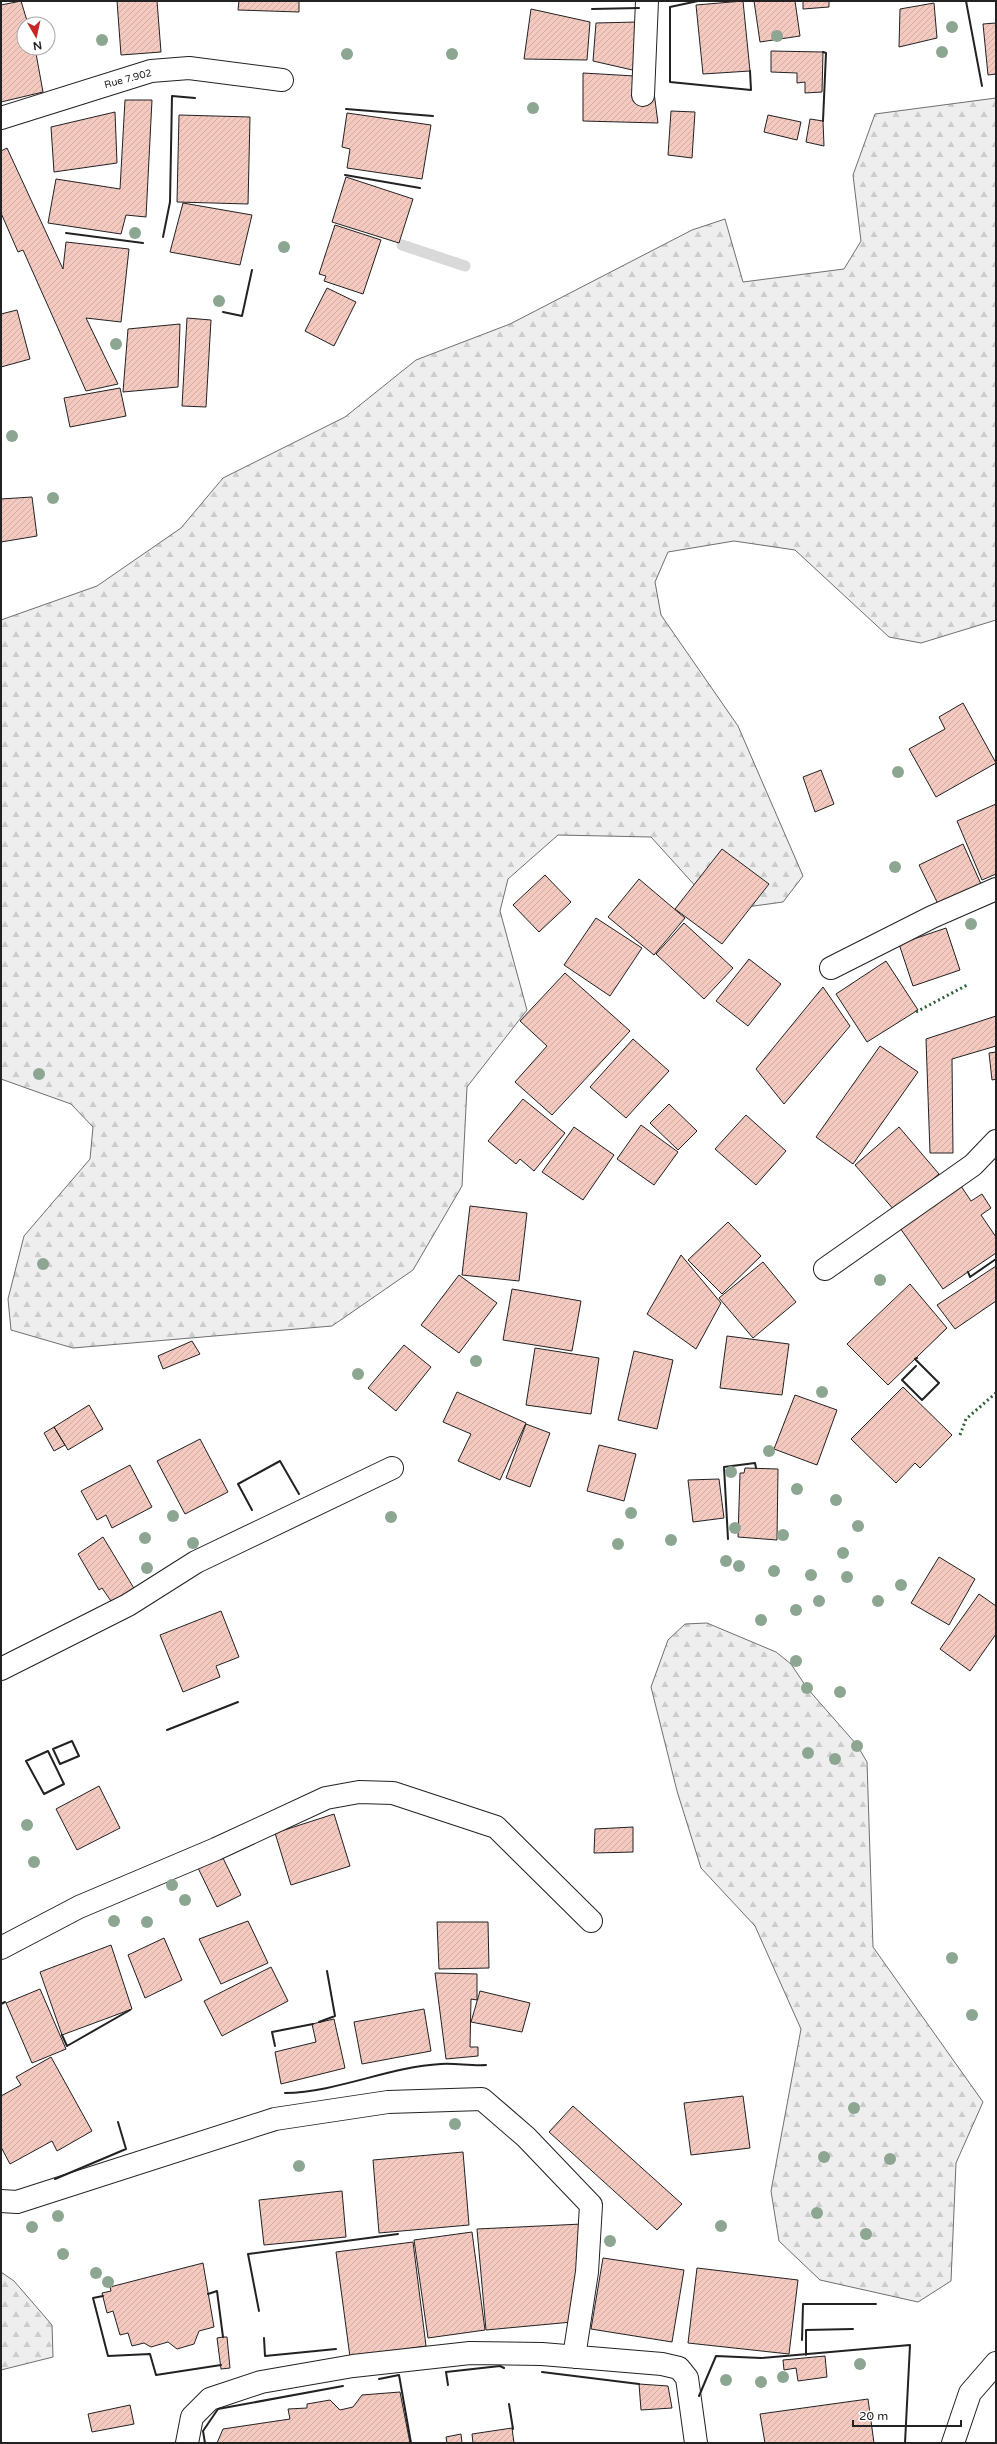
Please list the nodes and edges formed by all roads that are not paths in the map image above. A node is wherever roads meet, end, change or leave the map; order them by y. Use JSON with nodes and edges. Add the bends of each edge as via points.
{"nodes":[{"id":1,"x":647,"y":1,"type":"edge"},
{"id":2,"x":282,"y":80,"type":"dead end"},
{"id":3,"x":643,"y":95,"type":"dead end"},
{"id":4,"x":1,"y":118,"type":"edge"},
{"id":5,"x":996,"y":889,"type":"edge"},
{"id":6,"x":831,"y":968,"type":"dead end"},
{"id":7,"x":996,"y":1141,"type":"edge"},
{"id":8,"x":825,"y":1269,"type":"dead end"},
{"id":9,"x":392,"y":1468,"type":"dead end"},
{"id":10,"x":1,"y":1669,"type":"edge"},
{"id":11,"x":591,"y":1922,"type":"dead end"},
{"id":12,"x":1,"y":1947,"type":"edge"},
{"id":13,"x":1,"y":2201,"type":"edge"},
{"id":14,"x":574,"y":2357,"type":"junction"},
{"id":15,"x":996,"y":2363,"type":"edge"},
{"id":16,"x":187,"y":2443,"type":"edge"},
{"id":17,"x":696,"y":2443,"type":"edge"},
{"id":18,"x":953,"y":2443,"type":"edge"}],
"edges":[{"from":1,"to":3,"type":"street"},
{"from":2,"to":4,"type":"street","name":"Rue 7.902","via":[[189,68],[151,71]]},
{"from":5,"to":6,"type":"street","via":[[932,917]]},
{"from":7,"to":8,"type":"street","via":[[973,1165]]},
{"from":9,"to":10,"type":"street","via":[[196,1562],[128,1605]]},
{"from":11,"to":12,"type":"street","via":[[496,1827],[393,1794],[359,1792],[326,1798],[216,1849],[79,1907]]},
{"from":13,"to":14,"type":"street","via":[[16,2202],[275,2119],[388,2102],[482,2099],[526,2137],[591,2204],[587,2272]]},
{"from":14,"to":16,"type":"street","via":[[470,2353],[353,2366],[261,2382],[210,2400],[192,2417]]},
{"from":14,"to":17,"type":"street","via":[[662,2364],[679,2368],[686,2378]]},
{"from":15,"to":18,"type":"street","via":[[970,2393]]}]}
